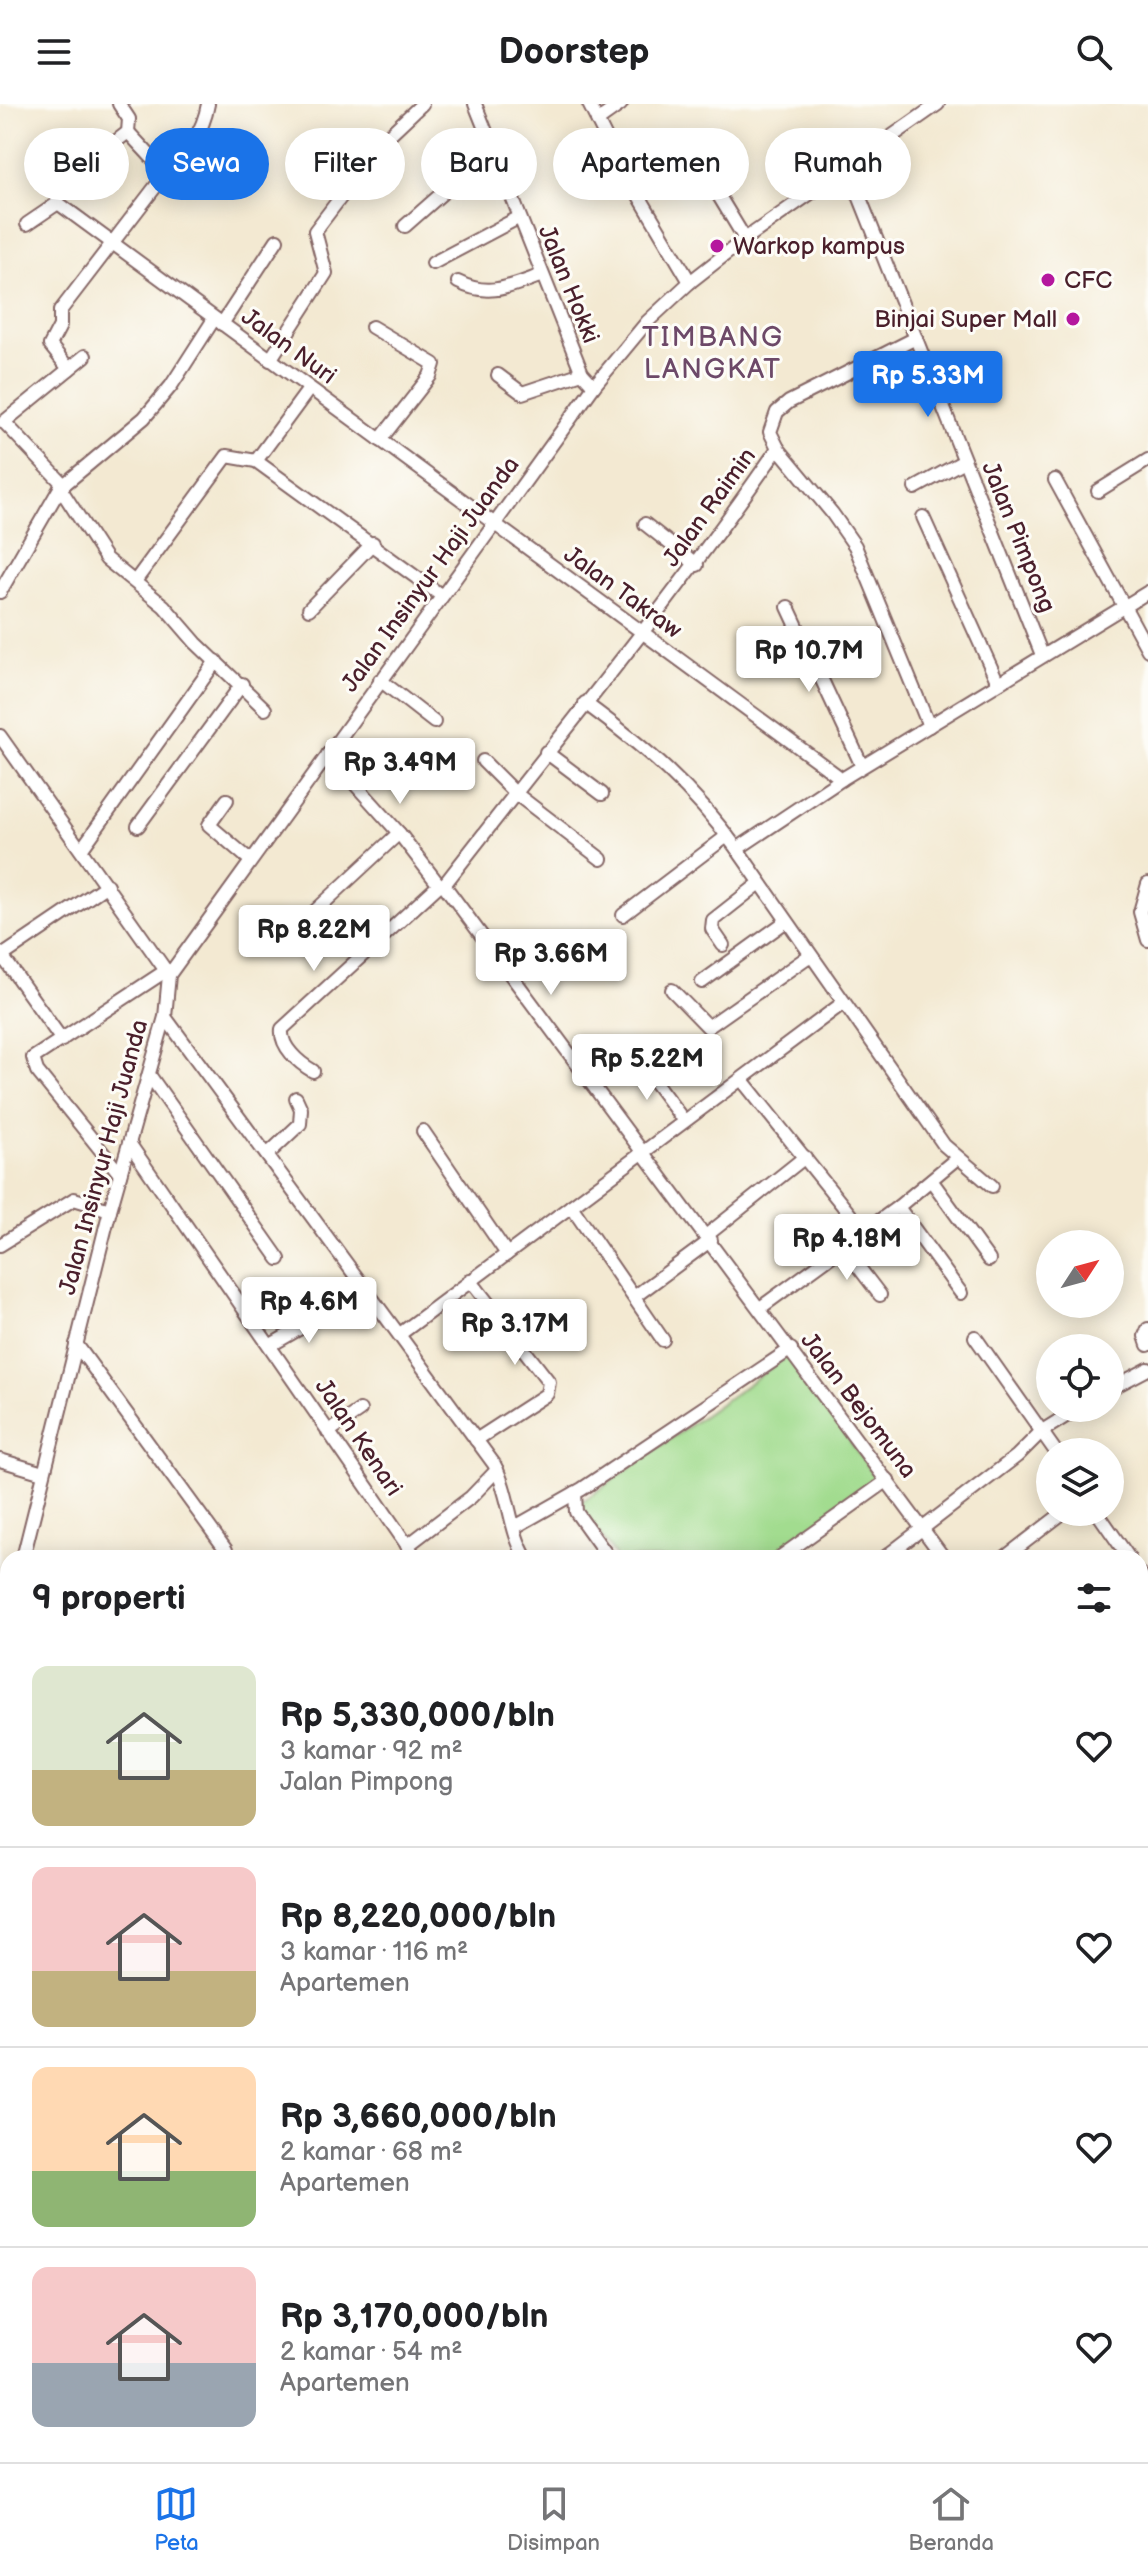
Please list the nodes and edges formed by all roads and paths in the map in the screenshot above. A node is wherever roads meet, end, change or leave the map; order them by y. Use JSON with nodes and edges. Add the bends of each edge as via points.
{"nodes":[{"id":1,"x":119,"y":104,"type":"edge"},
{"id":2,"x":208,"y":104,"type":"edge"},
{"id":3,"x":422,"y":104,"type":"edge"},
{"id":4,"x":475,"y":104,"type":"edge"},
{"id":5,"x":589,"y":104,"type":"edge"},
{"id":6,"x":621,"y":104,"type":"edge"},
{"id":7,"x":938,"y":104,"type":"edge"},
{"id":8,"x":597,"y":121,"type":"junction"},
{"id":9,"x":128,"y":128,"type":"edge"},
{"id":10,"x":203,"y":128,"type":"edge"},
{"id":11,"x":485,"y":128,"type":"edge"},
{"id":12,"x":904,"y":128,"type":"edge"},
{"id":13,"x":129,"y":133,"type":"edge"},
{"id":14,"x":145,"y":150,"type":"edge"},
{"id":15,"x":58,"y":200,"type":"edge"},
{"id":16,"x":145,"y":200,"type":"edge"},
{"id":17,"x":435,"y":200,"type":"edge"},
{"id":18,"x":511,"y":200,"type":"edge"},
{"id":19,"x":721,"y":200,"type":"edge"},
{"id":20,"x":802,"y":200,"type":"edge"},
{"id":21,"x":861,"y":200,"type":"edge"},
{"id":22,"x":58,"y":203,"type":"junction"},
{"id":23,"x":518,"y":218,"type":"junction"},
{"id":24,"x":27,"y":224,"type":"dead end"},
{"id":25,"x":405,"y":226,"type":"dead end"},
{"id":26,"x":745,"y":239,"type":"junction"},
{"id":27,"x":277,"y":240,"type":"dead end"},
{"id":28,"x":112,"y":242,"type":"junction"},
{"id":29,"x":433,"y":263,"type":"dead end"},
{"id":30,"x":542,"y":275,"type":"junction"},
{"id":31,"x":458,"y":282,"type":"dead end"},
{"id":32,"x":690,"y":282,"type":"junction"},
{"id":33,"x":218,"y":321,"type":"junction"},
{"id":34,"x":372,"y":327,"type":"dead end"},
{"id":35,"x":916,"y":338,"type":"junction"},
{"id":36,"x":85,"y":356,"type":"dead end"},
{"id":37,"x":270,"y":360,"type":"junction"},
{"id":38,"x":69,"y":369,"type":"junction"},
{"id":39,"x":582,"y":373,"type":"junction"},
{"id":40,"x":498,"y":375,"type":"dead end"},
{"id":41,"x":594,"y":386,"type":"junction"},
{"id":42,"x":309,"y":389,"type":"junction"},
{"id":43,"x":380,"y":440,"type":"junction"},
{"id":44,"x":778,"y":448,"type":"junction"},
{"id":45,"x":1148,"y":460,"type":"edge"},
{"id":46,"x":256,"y":461,"type":"junction"},
{"id":47,"x":964,"y":461,"type":"junction"},
{"id":48,"x":1055,"y":480,"type":"dead end"},
{"id":49,"x":62,"y":486,"type":"junction"},
{"id":50,"x":915,"y":488,"type":"dead end"},
{"id":51,"x":1098,"y":491,"type":"dead end"},
{"id":52,"x":923,"y":517,"type":"dead end"},
{"id":53,"x":645,"y":524,"type":"dead end"},
{"id":54,"x":494,"y":525,"type":"junction"},
{"id":55,"x":373,"y":543,"type":"junction"},
{"id":56,"x":697,"y":565,"type":"junction"},
{"id":57,"x":136,"y":580,"type":"junction"},
{"id":58,"x":0,"y":592,"type":"edge"},
{"id":59,"x":1148,"y":592,"type":"edge"},
{"id":60,"x":442,"y":596,"type":"junction"},
{"id":61,"x":788,"y":607,"type":"dead end"},
{"id":62,"x":309,"y":609,"type":"dead end"},
{"id":63,"x":1123,"y":609,"type":"junction"},
{"id":64,"x":639,"y":631,"type":"junction"},
{"id":65,"x":1148,"y":650,"type":"edge"},
{"id":66,"x":1042,"y":655,"type":"junction"},
{"id":67,"x":216,"y":661,"type":"junction"},
{"id":68,"x":380,"y":680,"type":"junction"},
{"id":69,"x":998,"y":683,"type":"junction"},
{"id":70,"x":242,"y":684,"type":"junction"},
{"id":71,"x":585,"y":703,"type":"junction"},
{"id":72,"x":265,"y":709,"type":"dead end"},
{"id":73,"x":434,"y":722,"type":"dead end"},
{"id":74,"x":929,"y":726,"type":"junction"},
{"id":75,"x":0,"y":736,"type":"edge"},
{"id":76,"x":546,"y":752,"type":"junction"},
{"id":77,"x":328,"y":754,"type":"junction"},
{"id":78,"x":483,"y":761,"type":"dead end"},
{"id":79,"x":862,"y":766,"type":"junction"},
{"id":80,"x":842,"y":779,"type":"junction"},
{"id":81,"x":515,"y":793,"type":"junction"},
{"id":82,"x":602,"y":794,"type":"dead end"},
{"id":83,"x":227,"y":800,"type":"dead end"},
{"id":84,"x":138,"y":826,"type":"dead end"},
{"id":85,"x":399,"y":833,"type":"junction"},
{"id":86,"x":727,"y":836,"type":"junction"},
{"id":87,"x":737,"y":849,"type":"junction"},
{"id":88,"x":81,"y":850,"type":"junction"},
{"id":89,"x":601,"y":859,"type":"dead end"},
{"id":90,"x":250,"y":860,"type":"junction"},
{"id":91,"x":760,"y":883,"type":"junction"},
{"id":92,"x":1148,"y":884,"type":"edge"},
{"id":93,"x":107,"y":885,"type":"junction"},
{"id":94,"x":441,"y":885,"type":"junction"},
{"id":95,"x":312,"y":914,"type":"dead end"},
{"id":96,"x":623,"y":915,"type":"dead end"},
{"id":97,"x":785,"y":922,"type":"junction"},
{"id":98,"x":1148,"y":940,"type":"edge"},
{"id":99,"x":723,"y":945,"type":"dead end"},
{"id":100,"x":1,"y":955,"type":"edge"},
{"id":101,"x":809,"y":956,"type":"junction"},
{"id":102,"x":168,"y":972,"type":"junction"},
{"id":103,"x":702,"y":982,"type":"dead end"},
{"id":104,"x":672,"y":990,"type":"dead end"},
{"id":105,"x":843,"y":1003,"type":"junction"},
{"id":106,"x":165,"y":1017,"type":"junction"},
{"id":107,"x":62,"y":1040,"type":"junction"},
{"id":108,"x":639,"y":1061,"type":"dead end"},
{"id":109,"x":313,"y":1071,"type":"dead end"},
{"id":110,"x":150,"y":1076,"type":"junction"},
{"id":111,"x":742,"y":1080,"type":"junction"},
{"id":112,"x":296,"y":1098,"type":"dead end"},
{"id":113,"x":684,"y":1121,"type":"junction"},
{"id":114,"x":423,"y":1131,"type":"dead end"},
{"id":115,"x":129,"y":1143,"type":"junction"},
{"id":116,"x":644,"y":1151,"type":"junction"},
{"id":117,"x":267,"y":1155,"type":"junction"},
{"id":118,"x":805,"y":1157,"type":"junction"},
{"id":119,"x":956,"y":1159,"type":"junction"},
{"id":120,"x":120,"y":1174,"type":"junction"},
{"id":121,"x":931,"y":1180,"type":"junction"},
{"id":122,"x":992,"y":1186,"type":"dead end"},
{"id":123,"x":571,"y":1206,"type":"junction"},
{"id":124,"x":898,"y":1207,"type":"junction"},
{"id":125,"x":110,"y":1210,"type":"junction"},
{"id":126,"x":864,"y":1232,"type":"junction"},
{"id":127,"x":709,"y":1237,"type":"junction"},
{"id":128,"x":0,"y":1245,"type":"edge"},
{"id":129,"x":844,"y":1248,"type":"junction"},
{"id":130,"x":507,"y":1254,"type":"junction"},
{"id":131,"x":279,"y":1259,"type":"dead end"},
{"id":132,"x":989,"y":1260,"type":"dead end"},
{"id":133,"x":470,"y":1280,"type":"junction"},
{"id":134,"x":961,"y":1293,"type":"dead end"},
{"id":135,"x":880,"y":1295,"type":"dead end"},
{"id":136,"x":634,"y":1297,"type":"junction"},
{"id":137,"x":760,"y":1308,"type":"junction"},
{"id":138,"x":328,"y":1312,"type":"dead end"},
{"id":139,"x":1148,"y":1329,"type":"edge"},
{"id":140,"x":400,"y":1334,"type":"junction"},
{"id":141,"x":975,"y":1337,"type":"dead end"},
{"id":142,"x":663,"y":1340,"type":"dead end"},
{"id":143,"x":76,"y":1344,"type":"junction"},
{"id":144,"x":271,"y":1345,"type":"junction"},
{"id":145,"x":1148,"y":1345,"type":"edge"},
{"id":146,"x":791,"y":1349,"type":"junction"},
{"id":147,"x":1148,"y":1369,"type":"edge"},
{"id":148,"x":1124,"y":1382,"type":"edge"},
{"id":149,"x":360,"y":1410,"type":"dead end"},
{"id":150,"x":1056,"y":1422,"type":"edge"},
{"id":151,"x":1042,"y":1431,"type":"junction"},
{"id":152,"x":328,"y":1432,"type":"junction"},
{"id":153,"x":1047,"y":1438,"type":"edge"},
{"id":154,"x":476,"y":1440,"type":"junction"},
{"id":155,"x":0,"y":1460,"type":"edge"},
{"id":156,"x":497,"y":1470,"type":"junction"},
{"id":157,"x":43,"y":1473,"type":"junction"},
{"id":158,"x":888,"y":1480,"type":"junction"},
{"id":159,"x":575,"y":1493,"type":"junction"},
{"id":160,"x":1046,"y":1526,"type":"edge"},
{"id":161,"x":1107,"y":1526,"type":"edge"},
{"id":162,"x":515,"y":1527,"type":"junction"},
{"id":163,"x":924,"y":1529,"type":"junction"},
{"id":164,"x":407,"y":1546,"type":"junction"},
{"id":165,"x":25,"y":1550,"type":"edge"},
{"id":166,"x":226,"y":1550,"type":"dead end"},
{"id":167,"x":410,"y":1550,"type":"edge"},
{"id":168,"x":522,"y":1550,"type":"edge"},
{"id":169,"x":603,"y":1550,"type":"edge"},
{"id":170,"x":790,"y":1550,"type":"edge"},
{"id":171,"x":895,"y":1550,"type":"edge"},
{"id":172,"x":938,"y":1550,"type":"edge"},
{"id":173,"x":1014,"y":1550,"type":"edge"},
{"id":174,"x":1123,"y":1550,"type":"edge"}],
"edges":[{"from":1,"to":9,"type":"street"},
{"from":2,"to":10,"type":"street"},
{"from":3,"to":37,"type":"street","via":[[385,139],[315,231],[326,273]]},
{"from":4,"to":11,"type":"street","name":"Jalan Hokki"},
{"from":5,"to":8,"type":"street"},
{"from":6,"to":8,"type":"street"},
{"from":7,"to":12,"type":"street","name":"Jalan Insinyur Haji Juanda"},
{"from":8,"to":32,"type":"street"},
{"from":13,"to":14,"type":"street"},
{"from":15,"to":22,"type":"street"},
{"from":16,"to":28,"type":"street"},
{"from":17,"to":25,"type":"street"},
{"from":18,"to":23,"type":"street","name":"Jalan Hokki"},
{"from":19,"to":26,"type":"street"},
{"from":20,"to":26,"type":"street","name":"Jalan Insinyur Haji Juanda"},
{"from":21,"to":35,"type":"street","name":"Jalan Pimpong"},
{"from":22,"to":24,"type":"street"},
{"from":22,"to":28,"type":"street","name":"Jalan Nuri"},
{"from":23,"to":29,"type":"street"},
{"from":23,"to":30,"type":"street","name":"Jalan Hokki"},
{"from":26,"to":32,"type":"street","name":"Jalan Insinyur Haji Juanda"},
{"from":27,"to":33,"type":"street"},
{"from":28,"to":33,"type":"street","name":"Jalan Nuri","via":[[201,302]]},
{"from":28,"to":38,"type":"street","via":[[60,311],[60,326],[50,345]]},
{"from":30,"to":31,"type":"street","via":[[491,292]]},
{"from":30,"to":39,"type":"street","name":"Jalan Hokki"},
{"from":32,"to":41,"type":"street","name":"Jalan Insinyur Haji Juanda","via":[[647,322]]},
{"from":33,"to":37,"type":"street","name":"Jalan Nuri"},
{"from":33,"to":49,"type":"street","via":[[144,418]]},
{"from":34,"to":43,"type":"street","via":[[434,364]]},
{"from":35,"to":44,"type":"street","name":"Jalan Raimin","via":[[789,402],[772,421],[770,432]]},
{"from":35,"to":47,"type":"street","name":"Jalan Pimpong"},
{"from":36,"to":38,"type":"street"},
{"from":37,"to":42,"type":"street","name":"Jalan Nuri"},
{"from":38,"to":49,"type":"street","via":[[4,422]]},
{"from":39,"to":40,"type":"street","via":[[522,393]]},
{"from":39,"to":41,"type":"street","name":"Jalan Hokki"},
{"from":41,"to":54,"type":"street","name":"Jalan Insinyur Haji Juanda"},
{"from":42,"to":43,"type":"street","name":"Jalan Nuri"},
{"from":42,"to":46,"type":"street"},
{"from":43,"to":54,"type":"street","name":"Jalan Nuri"},
{"from":44,"to":56,"type":"street","name":"Jalan Raimin"},
{"from":44,"to":74,"type":"street","via":[[850,538]]},
{"from":45,"to":51,"type":"street"},
{"from":46,"to":55,"type":"street"},
{"from":46,"to":57,"type":"street","via":[[227,456]]},
{"from":47,"to":50,"type":"street"},
{"from":47,"to":66,"type":"street","name":"Jalan Pimpong"},
{"from":48,"to":63,"type":"street"},
{"from":49,"to":57,"type":"street","via":[[106,559]]},
{"from":49,"to":58,"type":"street"},
{"from":52,"to":69,"type":"street"},
{"from":53,"to":56,"type":"street"},
{"from":54,"to":60,"type":"street","name":"Jalan Insinyur Haji Juanda"},
{"from":54,"to":64,"type":"street","name":"Jalan Takraw"},
{"from":55,"to":60,"type":"street"},
{"from":55,"to":62,"type":"street"},
{"from":56,"to":64,"type":"street","name":"Jalan Raimin"},
{"from":57,"to":67,"type":"street"},
{"from":59,"to":63,"type":"street"},
{"from":60,"to":68,"type":"street","name":"Jalan Insinyur Haji Juanda"},
{"from":61,"to":79,"type":"street"},
{"from":63,"to":65,"type":"street"},
{"from":63,"to":66,"type":"street"},
{"from":64,"to":71,"type":"street","name":"Jalan Raimin"},
{"from":64,"to":80,"type":"street","name":"Jalan Takraw"},
{"from":66,"to":69,"type":"street"},
{"from":67,"to":70,"type":"street"},
{"from":67,"to":88,"type":"street"},
{"from":68,"to":73,"type":"street"},
{"from":68,"to":77,"type":"street","name":"Jalan Insinyur Haji Juanda"},
{"from":69,"to":74,"type":"street"},
{"from":70,"to":72,"type":"street"},
{"from":70,"to":84,"type":"street"},
{"from":71,"to":76,"type":"street","name":"Jalan Raimin"},
{"from":71,"to":86,"type":"street","via":[[651,752]]},
{"from":74,"to":79,"type":"street"},
{"from":75,"to":88,"type":"street"},
{"from":76,"to":81,"type":"street","name":"Jalan Raimin"},
{"from":76,"to":82,"type":"street"},
{"from":77,"to":85,"type":"street","name":"Jalan Bejomuna"},
{"from":77,"to":90,"type":"street","name":"Jalan Insinyur Haji Juanda"},
{"from":78,"to":81,"type":"street"},
{"from":79,"to":80,"type":"street"},
{"from":80,"to":87,"type":"street"},
{"from":81,"to":89,"type":"street"},
{"from":81,"to":94,"type":"street","name":"Jalan Raimin"},
{"from":83,"to":90,"type":"street","via":[[209,825]]},
{"from":85,"to":94,"type":"street","name":"Jalan Bejomuna"},
{"from":85,"to":95,"type":"street"},
{"from":86,"to":87,"type":"street"},
{"from":86,"to":96,"type":"street"},
{"from":87,"to":91,"type":"street"},
{"from":88,"to":93,"type":"street"},
{"from":90,"to":102,"type":"street","name":"Jalan Insinyur Haji Juanda"},
{"from":91,"to":97,"type":"street"},
{"from":91,"to":99,"type":"street","via":[[713,920],[712,929]]},
{"from":92,"to":98,"type":"street","via":[[1140,912]]},
{"from":93,"to":100,"type":"street"},
{"from":93,"to":102,"type":"street"},
{"from":94,"to":109,"type":"street","name":"Jalan Raimin","via":[[282,1029],[285,1044]]},
{"from":94,"to":116,"type":"street","name":"Jalan Bejomuna"},
{"from":97,"to":101,"type":"street"},
{"from":97,"to":103,"type":"street"},
{"from":100,"to":107,"type":"street"},
{"from":101,"to":104,"type":"street","via":[[708,1027]]},
{"from":101,"to":105,"type":"street"},
{"from":102,"to":106,"type":"street","name":"Jalan Insinyur Haji Juanda"},
{"from":102,"to":107,"type":"street"},
{"from":105,"to":111,"type":"street"},
{"from":105,"to":119,"type":"street"},
{"from":106,"to":110,"type":"street","name":"Jalan Insinyur Haji Juanda"},
{"from":106,"to":117,"type":"street"},
{"from":107,"to":120,"type":"street","via":[[38,1053],[34,1064]]},
{"from":108,"to":113,"type":"street"},
{"from":110,"to":115,"type":"street","name":"Jalan Insinyur Haji Juanda"},
{"from":110,"to":131,"type":"street"},
{"from":111,"to":113,"type":"street"},
{"from":111,"to":118,"type":"street"},
{"from":112,"to":117,"type":"street","via":[[300,1124]]},
{"from":113,"to":116,"type":"street"},
{"from":114,"to":130,"type":"street"},
{"from":115,"to":120,"type":"street","name":"Jalan Insinyur Haji Juanda"},
{"from":115,"to":144,"type":"street","name":"Jalan Kenari"},
{"from":116,"to":123,"type":"street"},
{"from":116,"to":127,"type":"street","name":"Jalan Bejomuna"},
{"from":117,"to":140,"type":"street"},
{"from":118,"to":126,"type":"street"},
{"from":118,"to":127,"type":"street"},
{"from":119,"to":121,"type":"street"},
{"from":119,"to":122,"type":"street"},
{"from":120,"to":125,"type":"street","name":"Jalan Insinyur Haji Juanda"},
{"from":121,"to":124,"type":"street"},
{"from":121,"to":132,"type":"street"},
{"from":123,"to":130,"type":"street"},
{"from":123,"to":136,"type":"street"},
{"from":124,"to":126,"type":"street"},
{"from":124,"to":134,"type":"street"},
{"from":125,"to":128,"type":"street","via":[[74,1199]]},
{"from":125,"to":143,"type":"street","name":"Jalan Insinyur Haji Juanda"},
{"from":126,"to":129,"type":"street"},
{"from":127,"to":136,"type":"street"},
{"from":127,"to":137,"type":"street","name":"Jalan Bejomuna"},
{"from":129,"to":135,"type":"street"},
{"from":129,"to":137,"type":"street"},
{"from":130,"to":133,"type":"street"},
{"from":133,"to":140,"type":"street"},
{"from":133,"to":154,"type":"street","via":[[550,1388]]},
{"from":136,"to":142,"type":"street"},
{"from":137,"to":146,"type":"street","name":"Jalan Bejomuna"},
{"from":138,"to":144,"type":"street"},
{"from":139,"to":145,"type":"street"},
{"from":140,"to":154,"type":"street"},
{"from":141,"to":151,"type":"street"},
{"from":143,"to":157,"type":"street","name":"Jalan Insinyur Haji Juanda"},
{"from":143,"to":166,"type":"street"},
{"from":144,"to":152,"type":"street","name":"Jalan Kenari"},
{"from":146,"to":158,"type":"street","name":"Jalan Bejomuna"},
{"from":146,"to":159,"type":"street"},
{"from":147,"to":148,"type":"street"},
{"from":149,"to":152,"type":"street"},
{"from":150,"to":151,"type":"street"},
{"from":151,"to":153,"type":"street"},
{"from":151,"to":163,"type":"street"},
{"from":152,"to":164,"type":"street","name":"Jalan Kenari"},
{"from":154,"to":156,"type":"street"},
{"from":155,"to":157,"type":"street"},
{"from":156,"to":162,"type":"street"},
{"from":156,"to":164,"type":"street"},
{"from":157,"to":165,"type":"street","name":"Jalan Insinyur Haji Juanda"},
{"from":158,"to":163,"type":"street","name":"Jalan Bejomuna"},
{"from":158,"to":170,"type":"street"},
{"from":159,"to":162,"type":"street"},
{"from":159,"to":169,"type":"street","via":[[576,1512]]},
{"from":160,"to":173,"type":"street"},
{"from":161,"to":174,"type":"street"},
{"from":162,"to":168,"type":"street"},
{"from":163,"to":171,"type":"street"},
{"from":163,"to":172,"type":"street","name":"Jalan Bejomuna"},
{"from":164,"to":167,"type":"street","name":"Jalan Kenari"}]}
